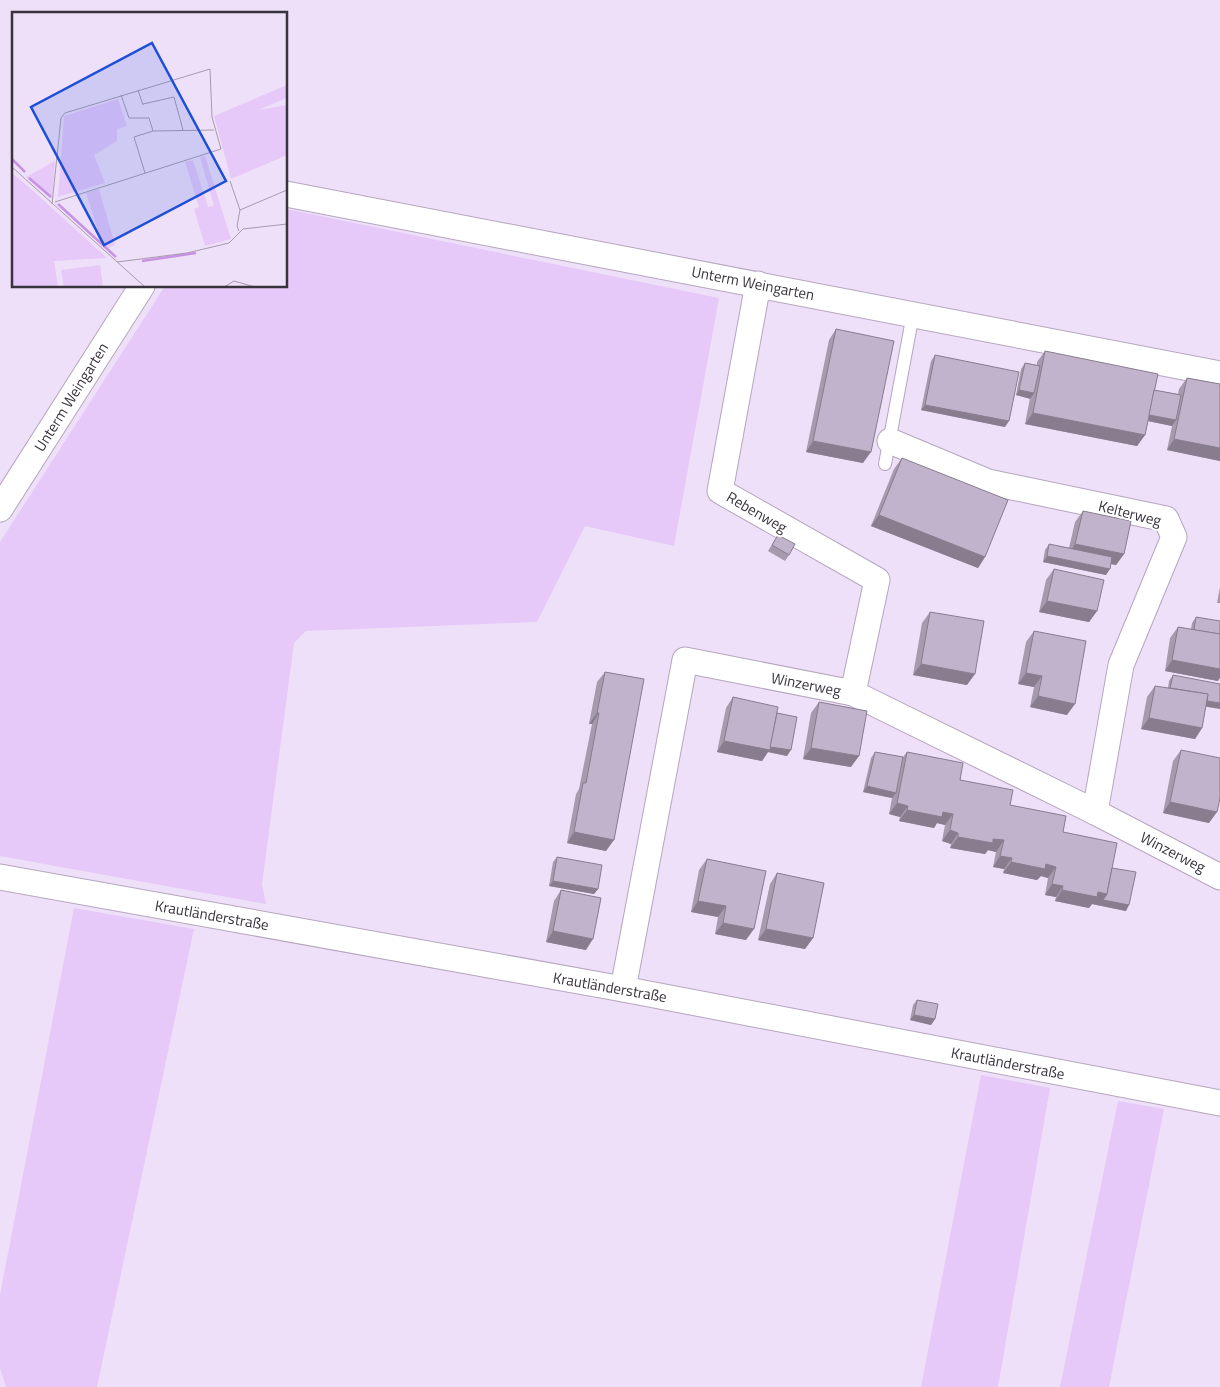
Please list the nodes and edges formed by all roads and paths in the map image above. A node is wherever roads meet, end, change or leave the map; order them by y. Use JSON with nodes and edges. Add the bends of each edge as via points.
{"nodes":[{"id":1,"x":288,"y":194,"type":"edge"},
{"id":2,"x":758,"y":284,"type":"junction"},
{"id":3,"x":141,"y":288,"type":"edge"},
{"id":4,"x":913,"y":314,"type":"junction"},
{"id":5,"x":1220,"y":374,"type":"edge"},
{"id":6,"x":887,"y":452,"type":"joint"},
{"id":7,"x":0,"y":509,"type":"edge"},
{"id":8,"x":853,"y":693,"type":"junction"},
{"id":9,"x":1095,"y":812,"type":"junction"},
{"id":10,"x":0,"y":876,"type":"edge"},
{"id":11,"x":1220,"y":877,"type":"edge"},
{"id":12,"x":623,"y":989,"type":"junction"},
{"id":13,"x":1220,"y":1103,"type":"edge"}],
"edges":[{"from":1,"to":2,"type":"street","name":"Unterm Weingarten"},
{"from":2,"to":4,"type":"street","name":"Unterm Weingarten"},
{"from":2,"to":8,"type":"street","name":"Rebenweg","via":[[720,491],[877,580]]},
{"from":3,"to":7,"type":"street","name":"Unterm Weingarten"},
{"from":4,"to":5,"type":"street","name":"Unterm Weingarten"},
{"from":4,"to":6,"type":"lane","name":"Kelterweg"},
{"from":6,"to":9,"type":"street","name":"Kelterweg","via":[[988,482],[1166,520],[1174,537],[1121,666]]},
{"from":8,"to":9,"type":"street","name":"Winzerweg"},
{"from":8,"to":12,"type":"street","name":"Winzerweg","via":[[685,660]]},
{"from":9,"to":11,"type":"street","name":"Winzerweg"},
{"from":10,"to":12,"type":"street","name":"Krautländerstraße"},
{"from":12,"to":13,"type":"street","name":"Krautländerstraße"}]}
